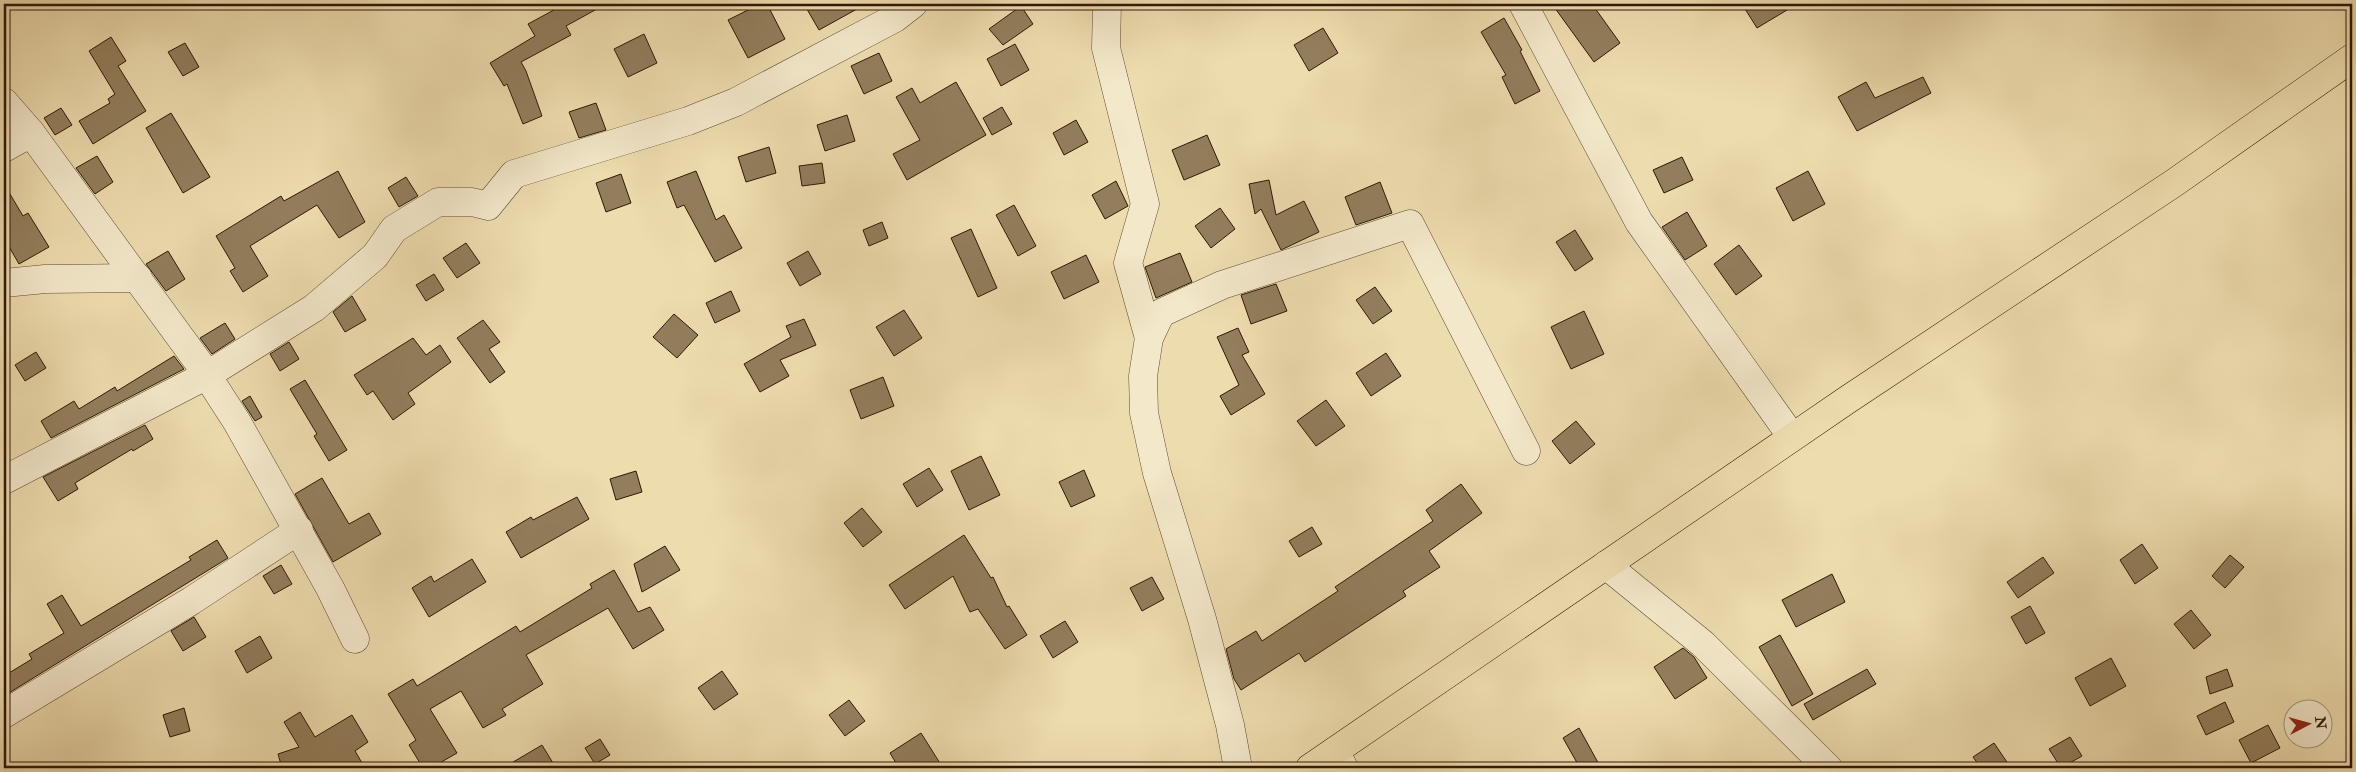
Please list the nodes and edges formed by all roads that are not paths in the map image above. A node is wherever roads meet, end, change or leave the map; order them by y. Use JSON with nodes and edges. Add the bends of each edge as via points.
{"nodes":[{"id":1,"x":913,"y":4,"type":"edge"},
{"id":2,"x":1107,"y":4,"type":"edge"},
{"id":3,"x":1523,"y":4,"type":"edge"},
{"id":4,"x":2352,"y":58,"type":"edge"},
{"id":5,"x":4,"y":102,"type":"edge"},
{"id":6,"x":31,"y":133,"type":"junction"},
{"id":7,"x":4,"y":148,"type":"edge"},
{"id":8,"x":138,"y":278,"type":"junction"},
{"id":9,"x":4,"y":284,"type":"edge"},
{"id":10,"x":1149,"y":338,"type":"junction"},
{"id":11,"x":207,"y":376,"type":"junction"},
{"id":12,"x":1792,"y":438,"type":"junction"},
{"id":13,"x":1526,"y":451,"type":"dead end"},
{"id":14,"x":4,"y":480,"type":"edge"},
{"id":15,"x":299,"y":530,"type":"junction"},
{"id":16,"x":1606,"y":565,"type":"junction"},
{"id":17,"x":355,"y":638,"type":"dead end"},
{"id":18,"x":4,"y":714,"type":"edge"},
{"id":19,"x":1339,"y":760,"type":"edge"},
{"id":20,"x":1238,"y":768,"type":"edge"},
{"id":21,"x":1310,"y":768,"type":"edge"},
{"id":22,"x":1828,"y":768,"type":"edge"}],
"edges":[{"from":1,"to":11,"type":"street","via":[[895,18],[736,102],[688,121],[514,174],[488,206],[472,202],[438,202],[394,229],[375,256],[314,308]]},
{"from":2,"to":10,"type":"street","via":[[1106,48],[1145,204],[1128,263]]},
{"from":3,"to":12,"type":"street","via":[[1639,222]]},
{"from":4,"to":12,"type":"main road","via":[[2174,183]]},
{"from":5,"to":6,"type":"street"},
{"from":6,"to":7,"type":"street"},
{"from":6,"to":8,"type":"street"},
{"from":8,"to":9,"type":"street","via":[[45,279]]},
{"from":8,"to":11,"type":"street"},
{"from":10,"to":13,"type":"street","via":[[1161,313],[1222,285],[1410,224]]},
{"from":10,"to":20,"type":"street","via":[[1144,413],[1157,473],[1202,619]]},
{"from":11,"to":14,"type":"street"},
{"from":11,"to":15,"type":"street"},
{"from":12,"to":16,"type":"main road"},
{"from":15,"to":17,"type":"street"},
{"from":15,"to":18,"type":"street","via":[[191,601]]},
{"from":16,"to":19,"type":"main road"},
{"from":16,"to":22,"type":"street","via":[[1703,644]]},
{"from":19,"to":21,"type":"main road"}]}
